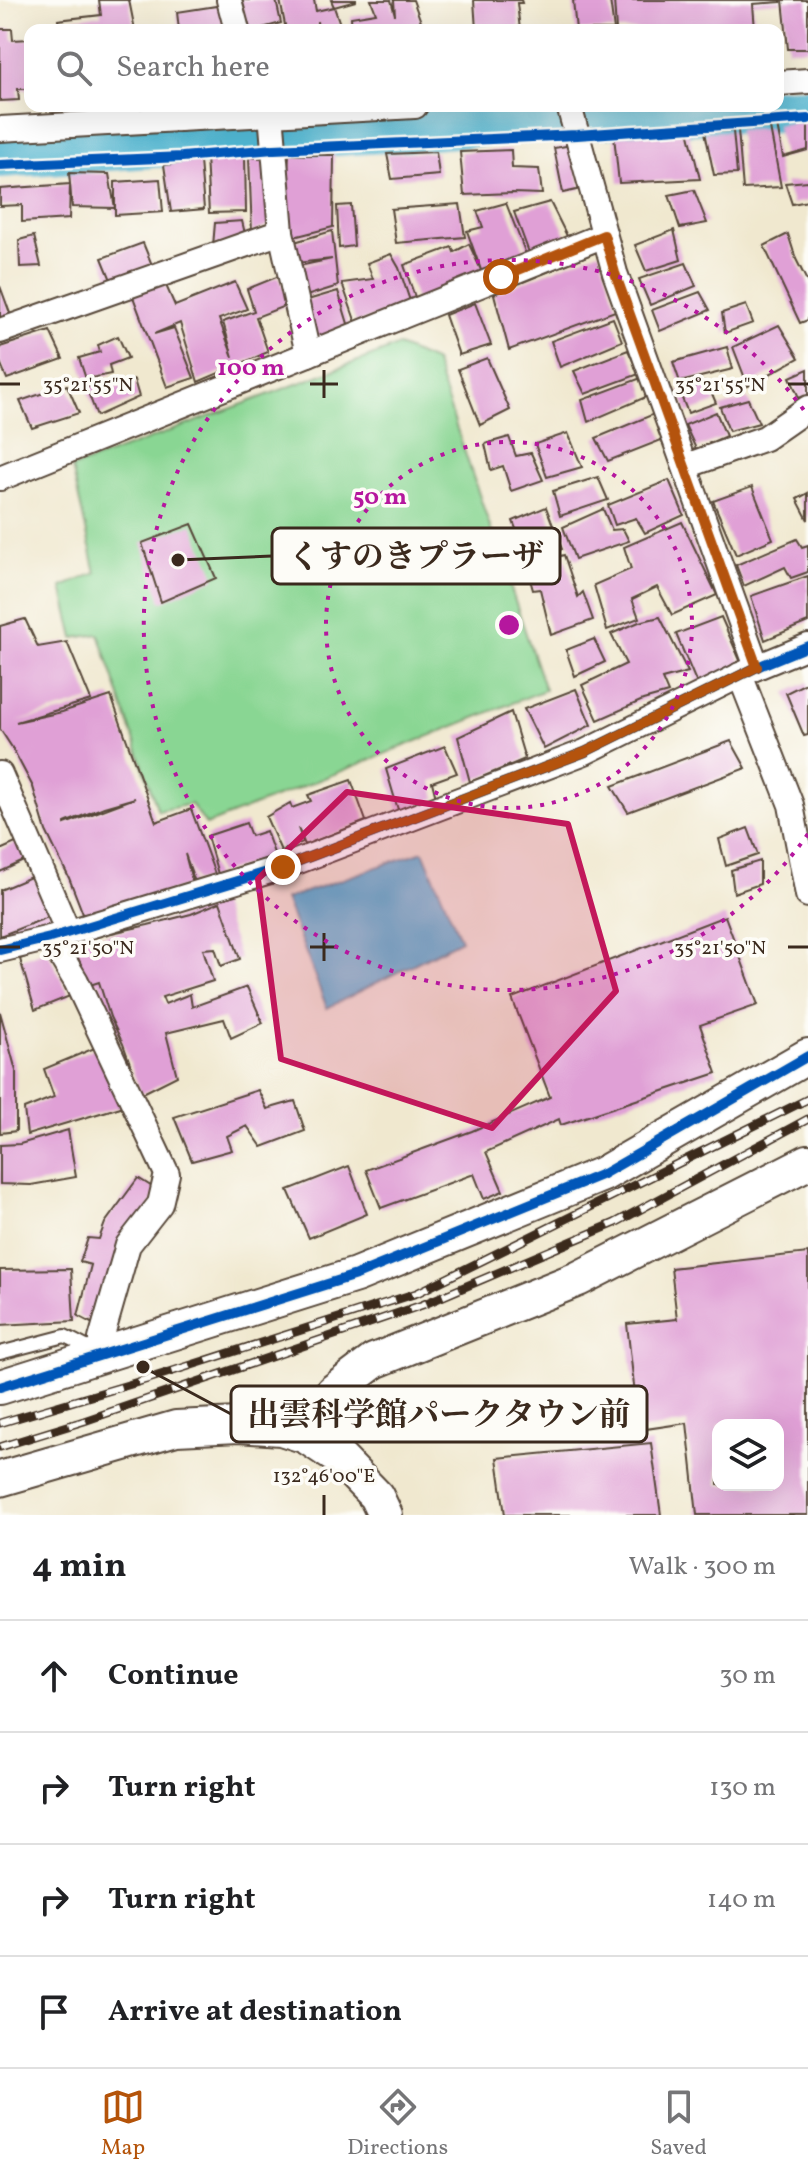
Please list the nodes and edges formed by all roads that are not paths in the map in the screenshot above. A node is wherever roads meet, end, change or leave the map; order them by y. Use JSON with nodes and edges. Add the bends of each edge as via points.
{"nodes":[{"id":1,"x":229,"y":0,"type":"edge"},
{"id":2,"x":235,"y":24,"type":"edge"},
{"id":3,"x":808,"y":81,"type":"edge"},
{"id":4,"x":784,"y":83,"type":"edge"},
{"id":5,"x":247,"y":112,"type":"edge"},
{"id":6,"x":262,"y":112,"type":"edge"},
{"id":7,"x":571,"y":112,"type":"edge"},
{"id":8,"x":0,"y":129,"type":"edge"},
{"id":9,"x":281,"y":232,"type":"junction"},
{"id":10,"x":604,"y":235,"type":"junction"},
{"id":11,"x":0,"y":331,"type":"edge"},
{"id":12,"x":308,"y":354,"type":"junction"},
{"id":13,"x":808,"y":408,"type":"edge"},
{"id":14,"x":686,"y":466,"type":"junction"},
{"id":15,"x":2,"y":472,"type":"edge"},
{"id":16,"x":808,"y":646,"type":"edge"},
{"id":17,"x":749,"y":671,"type":"junction"},
{"id":18,"x":0,"y":774,"type":"edge"},
{"id":19,"x":808,"y":895,"type":"edge"},
{"id":20,"x":59,"y":935,"type":"junction"},
{"id":21,"x":0,"y":950,"type":"edge"},
{"id":22,"x":808,"y":1056,"type":"edge"},
{"id":23,"x":808,"y":1162,"type":"edge"},
{"id":24,"x":0,"y":1353,"type":"edge"},
{"id":25,"x":104,"y":1356,"type":"junction"},
{"id":26,"x":0,"y":1387,"type":"edge"},
{"id":27,"x":306,"y":1436,"type":"junction"},
{"id":28,"x":0,"y":1479,"type":"edge"},
{"id":29,"x":385,"y":1515,"type":"edge"}],
"edges":[{"from":1,"to":2,"type":"street"},
{"from":3,"to":4,"type":"street"},
{"from":5,"to":8,"type":"street"},
{"from":6,"to":9,"type":"street"},
{"from":7,"to":10,"type":"street"},
{"from":9,"to":11,"type":"street"},
{"from":9,"to":12,"type":"street"},
{"from":10,"to":12,"type":"street"},
{"from":10,"to":14,"type":"street"},
{"from":12,"to":15,"type":"street"},
{"from":13,"to":14,"type":"street","via":[[765,438]]},
{"from":14,"to":17,"type":"street"},
{"from":16,"to":17,"type":"street"},
{"from":17,"to":19,"type":"street","via":[[791,805]]},
{"from":17,"to":20,"type":"street","via":[[585,752],[283,867]]},
{"from":18,"to":20,"type":"street"},
{"from":20,"to":21,"type":"street"},
{"from":20,"to":25,"type":"street","via":[[167,1174],[160,1204],[128,1245],[101,1339]]},
{"from":22,"to":25,"type":"street","via":[[603,1174],[356,1275]]},
{"from":23,"to":27,"type":"street","via":[[578,1279],[374,1361],[333,1392]]},
{"from":24,"to":25,"type":"lane","via":[[65,1336]]},
{"from":25,"to":26,"type":"street"},
{"from":27,"to":28,"type":"street","via":[[239,1425],[176,1428]]},
{"from":27,"to":29,"type":"street","via":[[339,1458],[376,1496]]}]}
